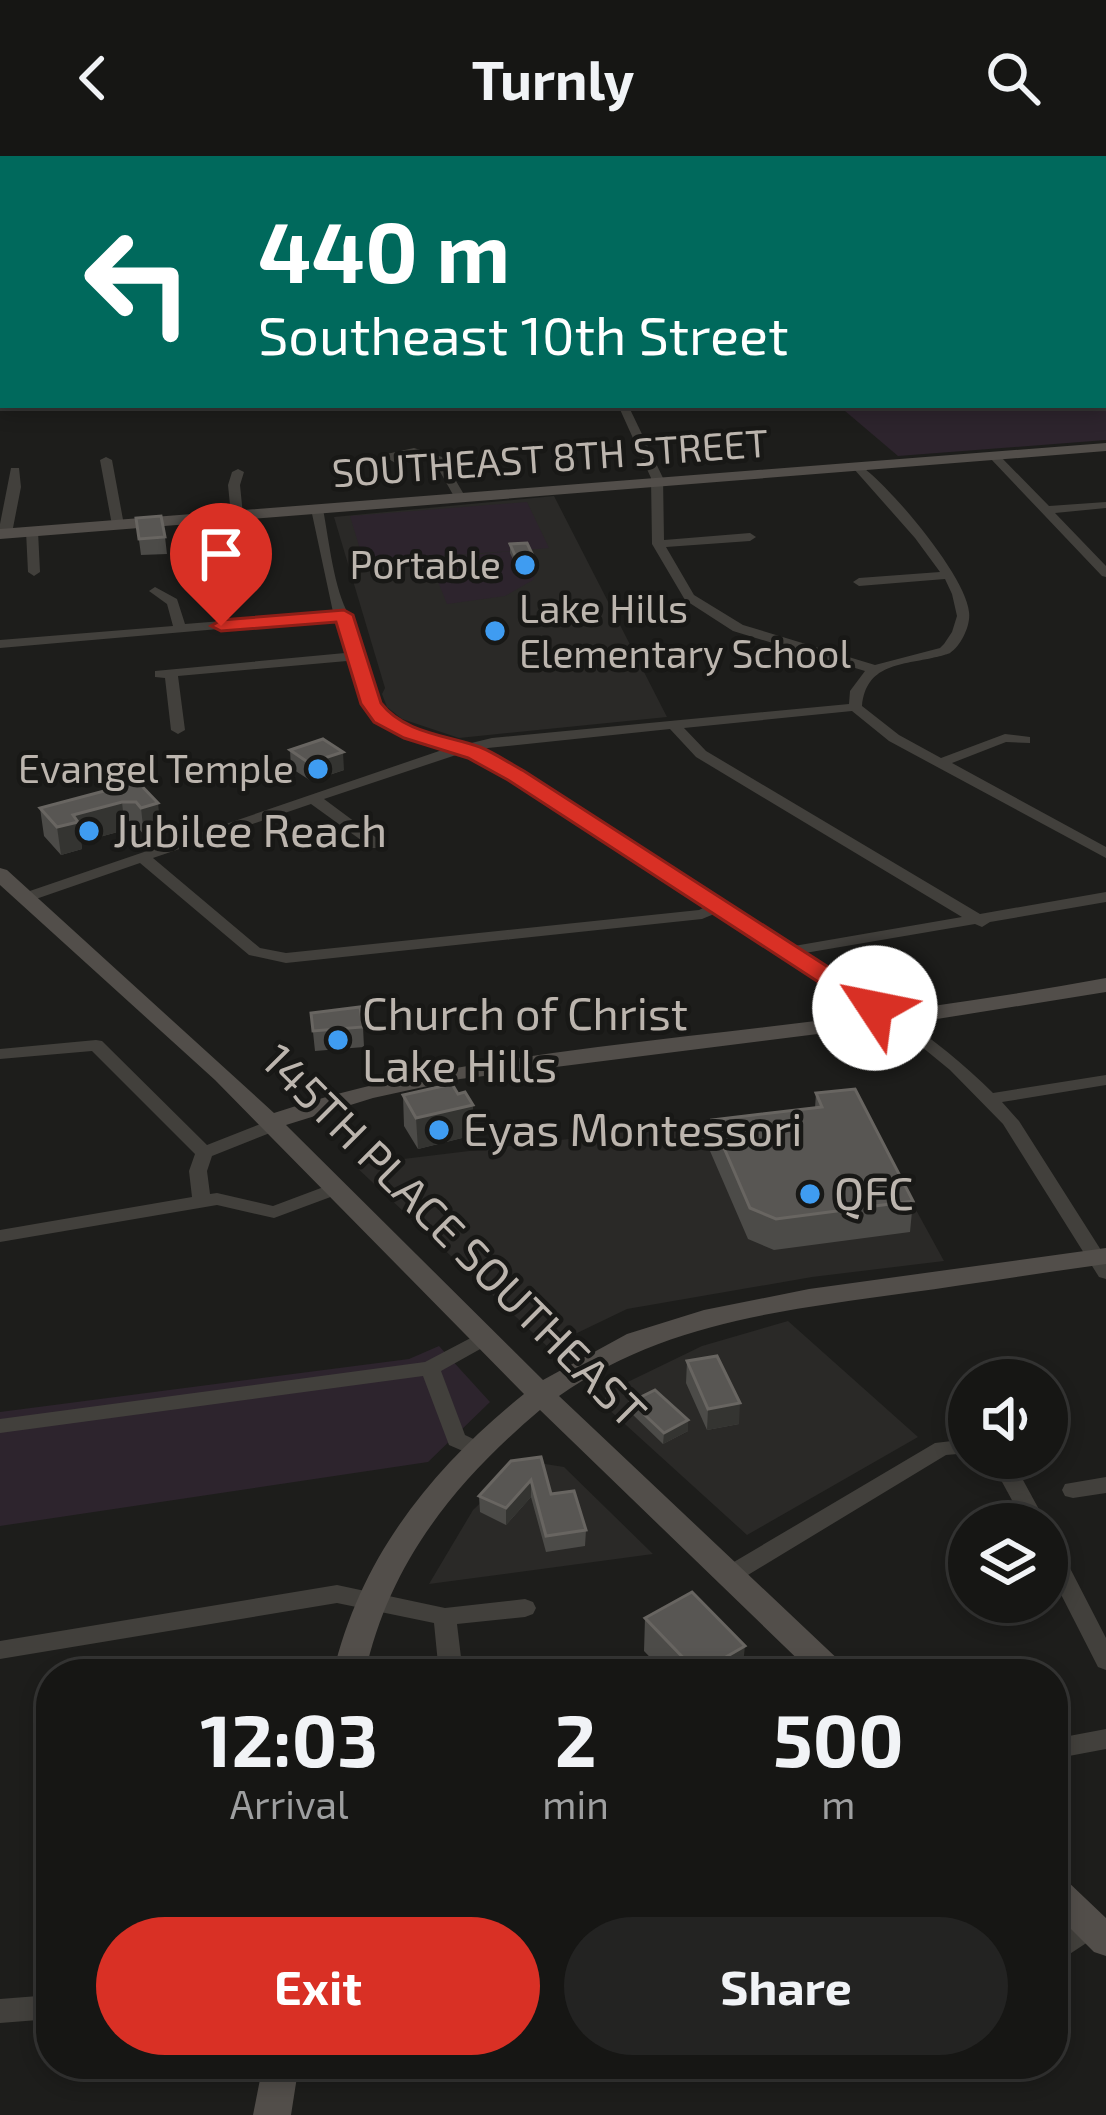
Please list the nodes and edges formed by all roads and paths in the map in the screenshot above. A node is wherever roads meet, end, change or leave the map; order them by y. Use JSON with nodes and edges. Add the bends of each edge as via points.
{"nodes":[{"id":1,"x":624,"y":408,"type":"edge"},
{"id":2,"x":1106,"y":447,"type":"edge"},
{"id":3,"x":424,"y":456,"type":"dead end"},
{"id":4,"x":994,"y":456,"type":"junction"},
{"id":5,"x":106,"y":460,"type":"dead end"},
{"id":6,"x":858,"y":467,"type":"junction"},
{"id":7,"x":15,"y":470,"type":"dead end"},
{"id":8,"x":238,"y":472,"type":"dead end"},
{"id":9,"x":658,"y":482,"type":"junction"},
{"id":10,"x":460,"y":498,"type":"junction"},
{"id":11,"x":1106,"y":505,"type":"edge"},
{"id":12,"x":317,"y":509,"type":"junction"},
{"id":13,"x":1047,"y":510,"type":"junction"},
{"id":14,"x":237,"y":515,"type":"junction"},
{"id":15,"x":118,"y":524,"type":"junction"},
{"id":16,"x":32,"y":531,"type":"junction"},
{"id":17,"x":3,"y":534,"type":"edge"},
{"id":18,"x":750,"y":537,"type":"dead end"},
{"id":19,"x":658,"y":544,"type":"junction"},
{"id":20,"x":34,"y":572,"type":"dead end"},
{"id":21,"x":1106,"y":573,"type":"edge"},
{"id":22,"x":948,"y":575,"type":"junction"},
{"id":23,"x":859,"y":582,"type":"dead end"},
{"id":24,"x":155,"y":592,"type":"dead end"},
{"id":25,"x":344,"y":615,"type":"junction"},
{"id":26,"x":738,"y":628,"type":"junction"},
{"id":27,"x":180,"y":629,"type":"junction"},
{"id":28,"x":717,"y":639,"type":"dead end"},
{"id":29,"x":0,"y":644,"type":"edge"},
{"id":30,"x":945,"y":651,"type":"junction"},
{"id":31,"x":355,"y":656,"type":"junction"},
{"id":32,"x":965,"y":660,"type":"dead end"},
{"id":33,"x":874,"y":669,"type":"junction"},
{"id":34,"x":855,"y":707,"type":"junction"},
{"id":35,"x":674,"y":725,"type":"junction"},
{"id":36,"x":178,"y":730,"type":"dead end"},
{"id":37,"x":1025,"y":740,"type":"dead end"},
{"id":38,"x":460,"y":749,"type":"junction"},
{"id":39,"x":940,"y":763,"type":"junction"},
{"id":40,"x":313,"y":798,"type":"junction"},
{"id":41,"x":377,"y":845,"type":"dead end"},
{"id":42,"x":1106,"y":853,"type":"edge"},
{"id":43,"x":145,"y":859,"type":"junction"},
{"id":44,"x":0,"y":874,"type":"edge"},
{"id":45,"x":27,"y":897,"type":"junction"},
{"id":46,"x":1106,"y":897,"type":"edge"},
{"id":47,"x":721,"y":906,"type":"junction"},
{"id":48,"x":982,"y":922,"type":"junction"},
{"id":49,"x":791,"y":951,"type":"junction"},
{"id":50,"x":1106,"y":985,"type":"edge"},
{"id":51,"x":893,"y":1019,"type":"junction"},
{"id":52,"x":0,"y":1054,"type":"edge"},
{"id":53,"x":1106,"y":1080,"type":"edge"},
{"id":54,"x":990,"y":1099,"type":"junction"},
{"id":55,"x":272,"y":1124,"type":"junction"},
{"id":56,"x":204,"y":1153,"type":"junction"},
{"id":57,"x":337,"y":1188,"type":"junction"},
{"id":58,"x":202,"y":1202,"type":"junction"},
{"id":59,"x":0,"y":1237,"type":"edge"},
{"id":60,"x":1102,"y":1262,"type":"edge"},
{"id":61,"x":484,"y":1338,"type":"junction"},
{"id":62,"x":430,"y":1368,"type":"junction"},
{"id":63,"x":543,"y":1395,"type":"junction"},
{"id":64,"x":0,"y":1426,"type":"edge"},
{"id":65,"x":948,"y":1448,"type":"edge"},
{"id":66,"x":478,"y":1450,"type":"junction"},
{"id":67,"x":1106,"y":1485,"type":"edge"},
{"id":68,"x":1073,"y":1490,"type":"dead end"},
{"id":69,"x":730,"y":1575,"type":"junction"},
{"id":70,"x":1068,"y":1586,"type":"edge"},
{"id":71,"x":371,"y":1604,"type":"junction"},
{"id":72,"x":525,"y":1608,"type":"dead end"},
{"id":73,"x":445,"y":1617,"type":"junction"},
{"id":74,"x":0,"y":1650,"type":"edge"},
{"id":75,"x":354,"y":1659,"type":"edge"},
{"id":76,"x":449,"y":1659,"type":"edge"},
{"id":77,"x":817,"y":1659,"type":"edge"},
{"id":78,"x":1106,"y":1661,"type":"edge"},
{"id":79,"x":1106,"y":1739,"type":"edge"},
{"id":80,"x":1068,"y":1746,"type":"edge"},
{"id":81,"x":1068,"y":1904,"type":"edge"},
{"id":82,"x":1099,"y":1934,"type":"edge"},
{"id":83,"x":1068,"y":1946,"type":"edge"},
{"id":84,"x":36,"y":2008,"type":"edge"},
{"id":85,"x":0,"y":2011,"type":"edge"},
{"id":86,"x":278,"y":2079,"type":"edge"},
{"id":87,"x":272,"y":2115,"type":"edge"}],
"edges":[{"from":1,"to":9,"type":"street"},
{"from":2,"to":4,"type":"street","name":"SOUTHEAST 8TH STREET"},
{"from":3,"to":10,"type":"street","via":[[442,463]]},
{"from":4,"to":6,"type":"street","name":"SOUTHEAST 8TH STREET"},
{"from":4,"to":13,"type":"street"},
{"from":5,"to":15,"type":"street"},
{"from":6,"to":9,"type":"street","name":"SOUTHEAST 8TH STREET"},
{"from":6,"to":22,"type":"street"},
{"from":7,"to":17,"type":"street","via":[[18,488]]},
{"from":8,"to":14,"type":"street"},
{"from":9,"to":10,"type":"street","name":"SOUTHEAST 8TH STREET"},
{"from":9,"to":19,"type":"street"},
{"from":10,"to":12,"type":"street","name":"SOUTHEAST 8TH STREET"},
{"from":11,"to":13,"type":"street"},
{"from":12,"to":14,"type":"street","name":"SOUTHEAST 8TH STREET"},
{"from":12,"to":25,"type":"street"},
{"from":13,"to":21,"type":"street"},
{"from":14,"to":15,"type":"street","name":"SOUTHEAST 8TH STREET"},
{"from":15,"to":16,"type":"street","name":"SOUTHEAST 8TH STREET"},
{"from":16,"to":17,"type":"street","name":"SOUTHEAST 8TH STREET"},
{"from":16,"to":20,"type":"street"},
{"from":18,"to":19,"type":"street"},
{"from":19,"to":26,"type":"street","via":[[688,597]]},
{"from":22,"to":23,"type":"street"},
{"from":22,"to":30,"type":"street","via":[[962,624]]},
{"from":24,"to":27,"type":"street","via":[[173,602]]},
{"from":25,"to":27,"type":"street"},
{"from":25,"to":31,"type":"street"},
{"from":26,"to":28,"type":"street"},
{"from":26,"to":33,"type":"street"},
{"from":27,"to":29,"type":"street"},
{"from":30,"to":32,"type":"street"},
{"from":30,"to":33,"type":"street"},
{"from":31,"to":36,"type":"street","via":[[166,675]]},
{"from":31,"to":38,"type":"street","via":[[382,717]]},
{"from":33,"to":34,"type":"street","via":[[860,681]]},
{"from":34,"to":35,"type":"street"},
{"from":34,"to":39,"type":"street"},
{"from":35,"to":38,"type":"street"},
{"from":35,"to":48,"type":"street","via":[[701,754]]},
{"from":37,"to":39,"type":"street","via":[[1005,738]]},
{"from":38,"to":40,"type":"street"},
{"from":38,"to":47,"type":"street"},
{"from":39,"to":42,"type":"street"},
{"from":40,"to":41,"type":"street"},
{"from":40,"to":43,"type":"street"},
{"from":43,"to":45,"type":"street"},
{"from":43,"to":47,"type":"street","via":[[269,956],[470,940]]},
{"from":44,"to":45,"type":"street","name":"145TH PLACE SOUTHEAST"},
{"from":45,"to":55,"type":"street","name":"145TH PLACE SOUTHEAST"},
{"from":46,"to":48,"type":"street"},
{"from":47,"to":49,"type":"street"},
{"from":48,"to":49,"type":"street"},
{"from":49,"to":51,"type":"street"},
{"from":50,"to":51,"type":"street"},
{"from":51,"to":54,"type":"street"},
{"from":51,"to":55,"type":"street","via":[[445,1072],[359,1091]]},
{"from":52,"to":56,"type":"street","via":[[96,1045]]},
{"from":53,"to":54,"type":"street"},
{"from":54,"to":60,"type":"street"},
{"from":55,"to":56,"type":"street"},
{"from":55,"to":57,"type":"street","name":"145TH PLACE SOUTHEAST"},
{"from":56,"to":58,"type":"street"},
{"from":57,"to":58,"type":"street","via":[[274,1212]]},
{"from":57,"to":61,"type":"street","name":"145TH PLACE SOUTHEAST"},
{"from":58,"to":59,"type":"street"},
{"from":60,"to":63,"type":"street","via":[[706,1318],[607,1354]]},
{"from":61,"to":62,"type":"street"},
{"from":61,"to":63,"type":"street","name":"145TH PLACE SOUTHEAST"},
{"from":62,"to":64,"type":"street"},
{"from":62,"to":66,"type":"street","via":[[456,1440]]},
{"from":63,"to":66,"type":"street"},
{"from":63,"to":69,"type":"street","name":"145TH PLACE SOUTHEAST"},
{"from":65,"to":69,"type":"street"},
{"from":66,"to":71,"type":"street","via":[[426,1501]]},
{"from":67,"to":68,"type":"street"},
{"from":69,"to":77,"type":"street","name":"145TH PLACE SOUTHEAST"},
{"from":70,"to":78,"type":"street"},
{"from":71,"to":73,"type":"street"},
{"from":71,"to":74,"type":"street","via":[[337,1594]]},
{"from":71,"to":75,"type":"street"},
{"from":72,"to":73,"type":"street"},
{"from":73,"to":76,"type":"street"},
{"from":79,"to":80,"type":"street"},
{"from":81,"to":82,"type":"street"},
{"from":82,"to":83,"type":"street"},
{"from":84,"to":85,"type":"street"},
{"from":86,"to":87,"type":"street"}]}
